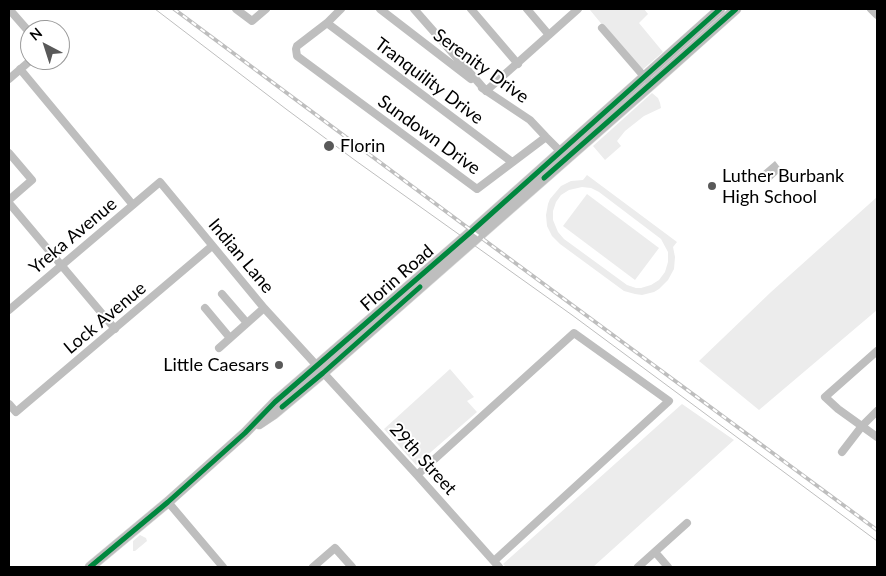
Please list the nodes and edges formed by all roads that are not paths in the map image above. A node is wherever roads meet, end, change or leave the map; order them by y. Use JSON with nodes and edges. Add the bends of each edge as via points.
{"nodes":[{"id":1,"x":9,"y":9,"type":"edge"},
{"id":2,"x":236,"y":9,"type":"edge"},
{"id":3,"x":266,"y":9,"type":"edge"},
{"id":4,"x":341,"y":9,"type":"edge"},
{"id":5,"x":380,"y":9,"type":"edge"},
{"id":6,"x":414,"y":9,"type":"edge"},
{"id":7,"x":471,"y":9,"type":"edge"},
{"id":8,"x":527,"y":9,"type":"edge"},
{"id":9,"x":578,"y":9,"type":"edge"},
{"id":10,"x":720,"y":9,"type":"edge"},
{"id":11,"x":736,"y":9,"type":"edge"},
{"id":12,"x":871,"y":9,"type":"edge"},
{"id":13,"x":877,"y":15,"type":"edge"},
{"id":14,"x":20,"y":22,"type":"edge"},
{"id":15,"x":327,"y":23,"type":"junction"},
{"id":16,"x":602,"y":28,"type":"dead end"},
{"id":17,"x":549,"y":35,"type":"junction"},
{"id":18,"x":518,"y":64,"type":"junction"},
{"id":19,"x":20,"y":69,"type":"edge"},
{"id":20,"x":21,"y":70,"type":"edge"},
{"id":21,"x":9,"y":79,"type":"edge"},
{"id":22,"x":648,"y":80,"type":"junction"},
{"id":23,"x":486,"y":91,"type":"junction"},
{"id":24,"x":546,"y":137,"type":"junction"},
{"id":25,"x":561,"y":152,"type":"junction"},
{"id":26,"x":9,"y":153,"type":"edge"},
{"id":27,"x":512,"y":162,"type":"junction"},
{"id":28,"x":559,"y":166,"type":"junction"},
{"id":29,"x":9,"y":202,"type":"edge"},
{"id":30,"x":133,"y":205,"type":"junction"},
{"id":31,"x":212,"y":246,"type":"junction"},
{"id":32,"x":62,"y":265,"type":"junction"},
{"id":33,"x":222,"y":294,"type":"dead end"},
{"id":34,"x":204,"y":308,"type":"dead end"},
{"id":35,"x":264,"y":308,"type":"junction"},
{"id":36,"x":9,"y":310,"type":"edge"},
{"id":37,"x":247,"y":323,"type":"junction"},
{"id":38,"x":115,"y":328,"type":"junction"},
{"id":39,"x":230,"y":338,"type":"junction"},
{"id":40,"x":219,"y":348,"type":"dead end"},
{"id":41,"x":877,"y":351,"type":"edge"},
{"id":42,"x":320,"y":369,"type":"junction"},
{"id":43,"x":9,"y":404,"type":"edge"},
{"id":44,"x":877,"y":411,"type":"edge"},
{"id":45,"x":862,"y":426,"type":"junction"},
{"id":46,"x":877,"y":437,"type":"edge"},
{"id":47,"x":842,"y":452,"type":"dead end"},
{"id":48,"x":417,"y":475,"type":"junction"},
{"id":49,"x":168,"y":502,"type":"junction"},
{"id":50,"x":687,"y":523,"type":"dead end"},
{"id":51,"x":655,"y":552,"type":"junction"},
{"id":52,"x":496,"y":564,"type":"edge"},
{"id":53,"x":90,"y":567,"type":"edge"},
{"id":54,"x":223,"y":567,"type":"edge"},
{"id":55,"x":313,"y":567,"type":"edge"},
{"id":56,"x":352,"y":567,"type":"edge"},
{"id":57,"x":638,"y":567,"type":"edge"},
{"id":58,"x":668,"y":567,"type":"edge"}],
"edges":[{"from":1,"to":14,"type":"street"},
{"from":2,"to":3,"type":"street","via":[[252,21]]},
{"from":4,"to":15,"type":"street"},
{"from":5,"to":23,"type":"street","name":"Serenity Drive"},
{"from":6,"to":23,"type":"street"},
{"from":7,"to":18,"type":"street"},
{"from":8,"to":17,"type":"street"},
{"from":9,"to":17,"type":"street"},
{"from":10,"to":22,"type":"main road","name":"Florin Road"},
{"from":11,"to":22,"type":"main road","name":"Florin Road"},
{"from":12,"to":13,"type":"street"},
{"from":15,"to":27,"type":"street","name":"Tranquility Drive"},
{"from":15,"to":27,"type":"street","name":"Sundown Drive","via":[[298,45],[296,53],[300,59],[477,189]]},
{"from":16,"to":22,"type":"street"},
{"from":17,"to":18,"type":"street"},
{"from":18,"to":23,"type":"street"},
{"from":19,"to":21,"type":"street"},
{"from":20,"to":30,"type":"street"},
{"from":22,"to":25,"type":"main road","name":"Florin Road"},
{"from":22,"to":28,"type":"main road","name":"Florin Road"},
{"from":23,"to":24,"type":"street","name":"Serenity Drive","via":[[530,120]]},
{"from":24,"to":25,"type":"street","name":"Serenity Drive"},
{"from":24,"to":27,"type":"street","name":"Sundown Drive"},
{"from":25,"to":28,"type":"main road"},
{"from":25,"to":42,"type":"main road","name":"Florin Road"},
{"from":26,"to":29,"type":"street","via":[[32,180]]},
{"from":28,"to":42,"type":"main road","name":"Florin Road"},
{"from":29,"to":32,"type":"street"},
{"from":30,"to":31,"type":"street","name":"Indian Lane","via":[[160,182]]},
{"from":30,"to":32,"type":"street","name":"Yreka Avenue"},
{"from":31,"to":35,"type":"street","name":"Indian Lane"},
{"from":31,"to":38,"type":"street","name":"Lock Avenue"},
{"from":32,"to":36,"type":"street","name":"Yreka Avenue"},
{"from":32,"to":38,"type":"street"},
{"from":33,"to":37,"type":"street"},
{"from":34,"to":39,"type":"street"},
{"from":35,"to":37,"type":"street"},
{"from":35,"to":42,"type":"street","name":"Indian Lane"},
{"from":37,"to":39,"type":"street"},
{"from":38,"to":43,"type":"street","name":"Lock Avenue","via":[[16,412]]},
{"from":39,"to":40,"type":"street"},
{"from":41,"to":45,"type":"street","via":[[826,398]]},
{"from":42,"to":48,"type":"street","name":"29th Street"},
{"from":42,"to":49,"type":"main road","name":"Florin Road","via":[[274,414],[245,433]]},
{"from":44,"to":45,"type":"street"},
{"from":45,"to":46,"type":"street"},
{"from":45,"to":47,"type":"street"},
{"from":48,"to":52,"type":"street","name":"29th Street"},
{"from":48,"to":52,"type":"street","via":[[574,333],[669,401]]},
{"from":49,"to":53,"type":"main road","name":"Florin Road"},
{"from":49,"to":54,"type":"street"},
{"from":50,"to":51,"type":"street"},
{"from":51,"to":57,"type":"street"},
{"from":51,"to":58,"type":"street"},
{"from":55,"to":56,"type":"street","via":[[335,548]]}]}
